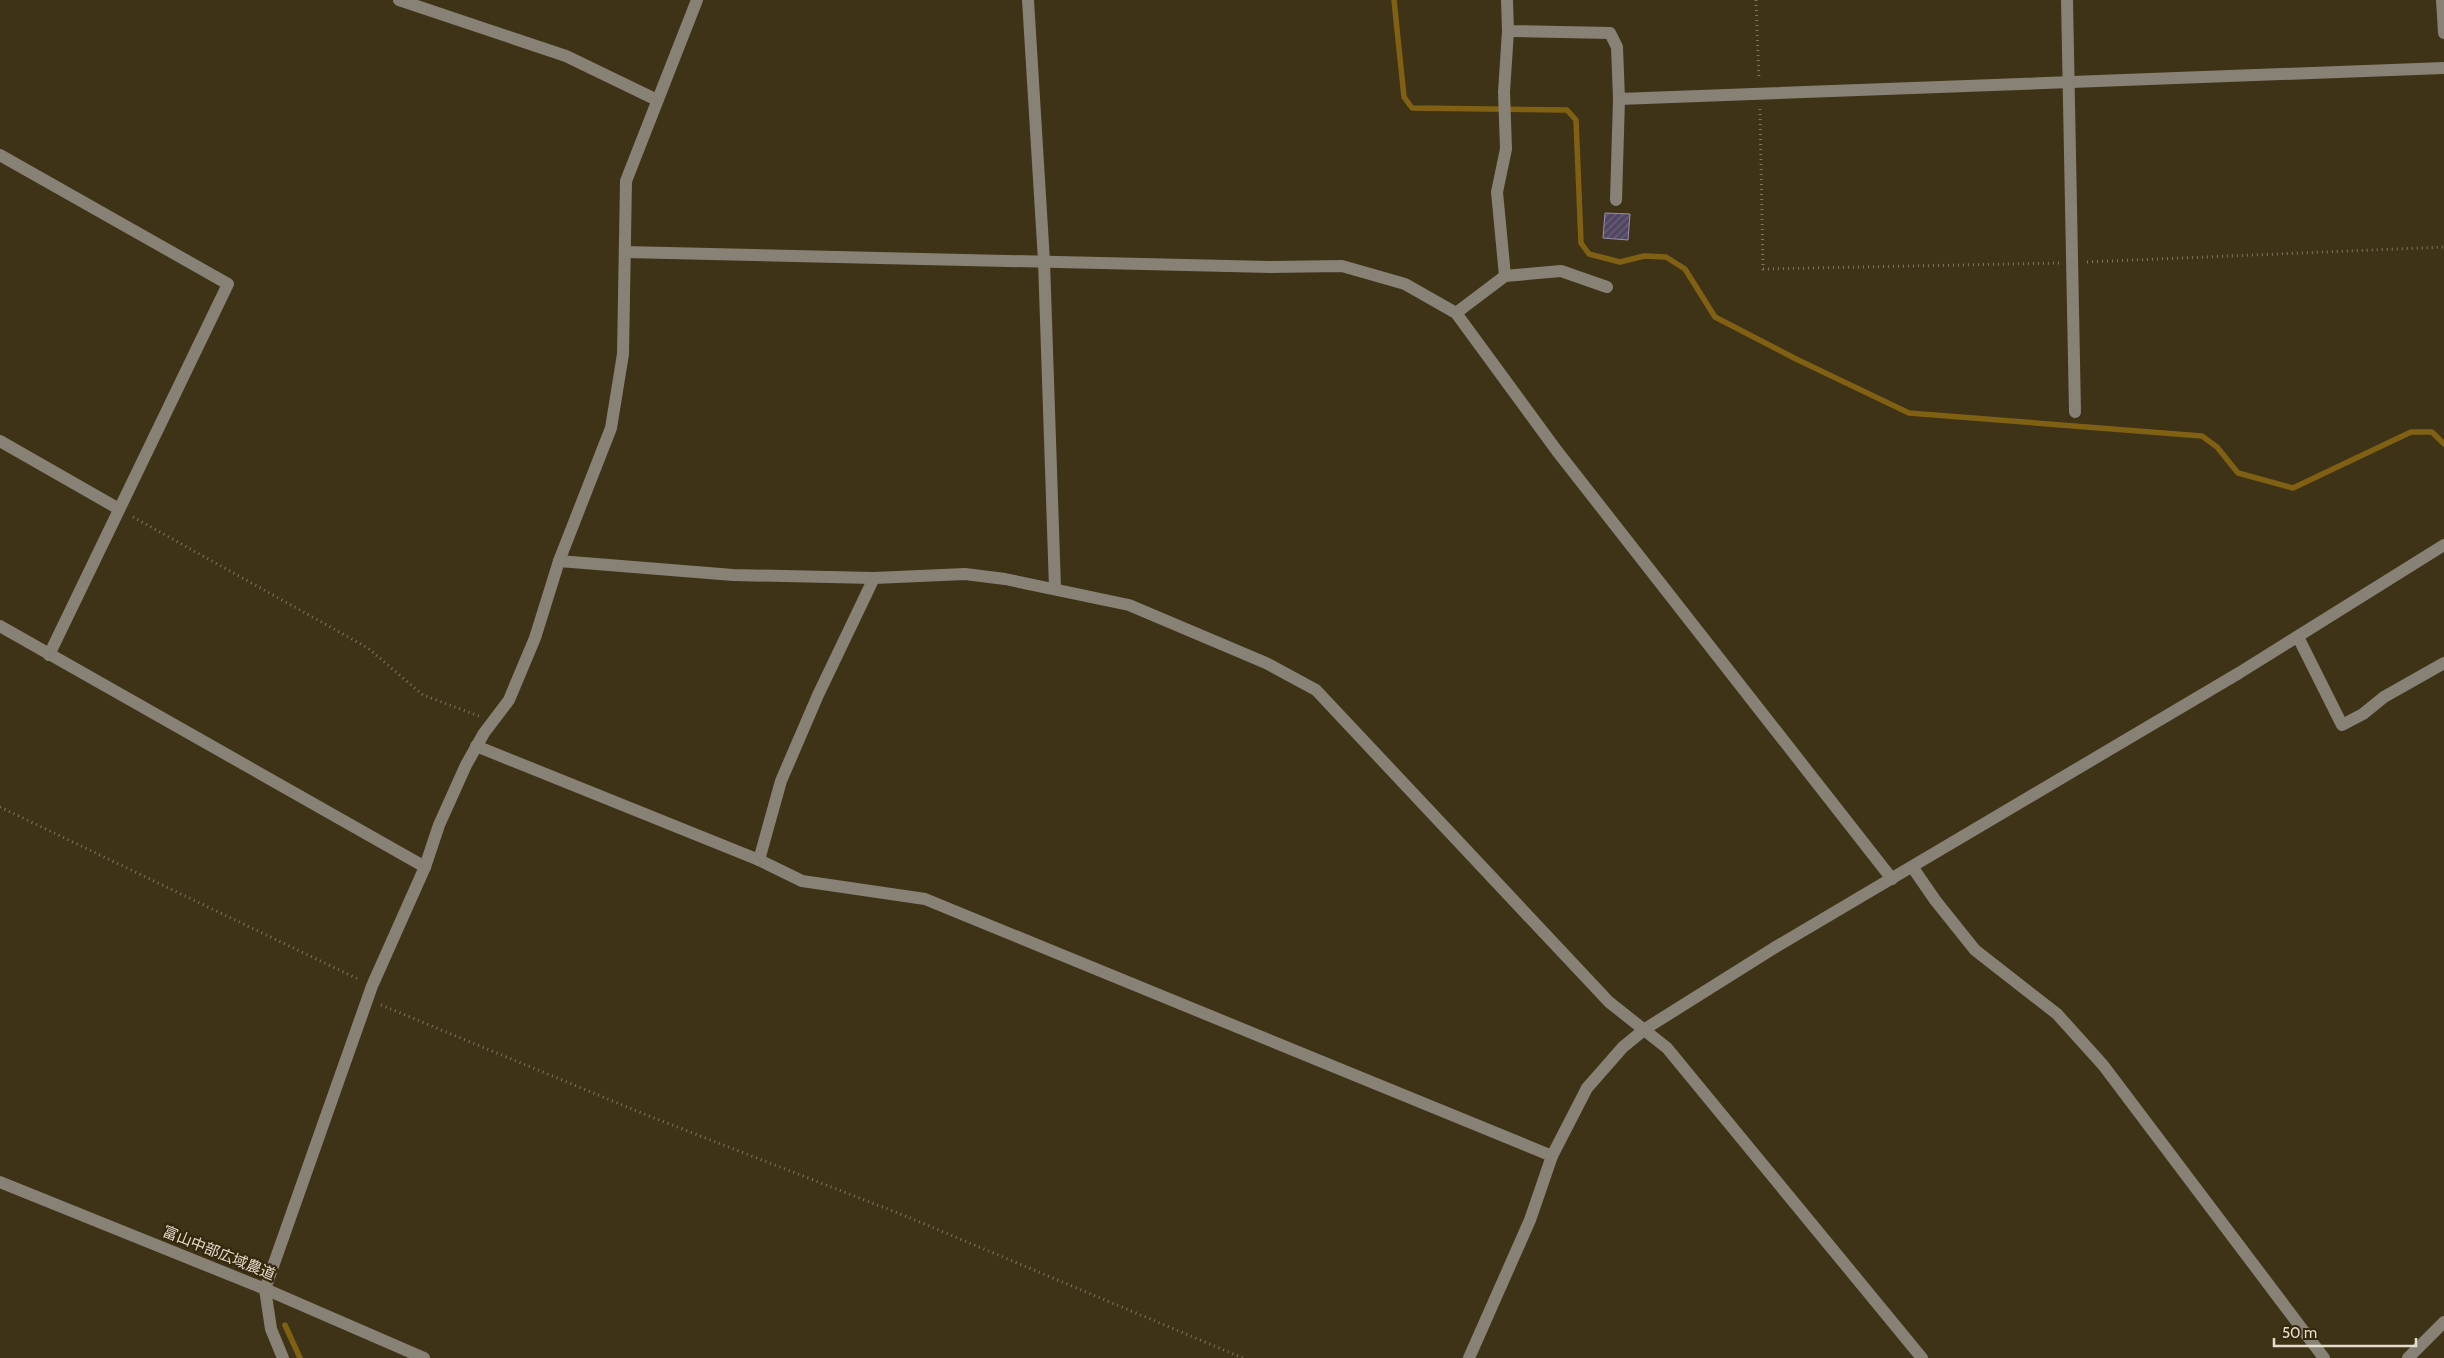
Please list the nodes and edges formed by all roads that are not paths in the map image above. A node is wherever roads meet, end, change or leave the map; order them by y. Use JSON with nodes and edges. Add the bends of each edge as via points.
{"nodes":[{"id":1,"x":399,"y":0,"type":"edge"},
{"id":2,"x":697,"y":0,"type":"edge"},
{"id":3,"x":1028,"y":0,"type":"edge"},
{"id":4,"x":1508,"y":0,"type":"edge"},
{"id":5,"x":2067,"y":0,"type":"edge"},
{"id":6,"x":2442,"y":0,"type":"edge"},
{"id":7,"x":1508,"y":31,"type":"junction"},
{"id":8,"x":2444,"y":33,"type":"edge"},
{"id":9,"x":2444,"y":68,"type":"edge"},
{"id":10,"x":2068,"y":81,"type":"junction"},
{"id":11,"x":1620,"y":99,"type":"junction"},
{"id":12,"x":657,"y":100,"type":"junction"},
{"id":13,"x":0,"y":156,"type":"edge"},
{"id":14,"x":1616,"y":200,"type":"dead end"},
{"id":15,"x":626,"y":252,"type":"junction"},
{"id":16,"x":1044,"y":261,"type":"junction"},
{"id":17,"x":1505,"y":276,"type":"junction"},
{"id":18,"x":1607,"y":288,"type":"dead end"},
{"id":19,"x":1456,"y":313,"type":"junction"},
{"id":20,"x":2075,"y":412,"type":"dead end"},
{"id":21,"x":0,"y":441,"type":"edge"},
{"id":22,"x":120,"y":509,"type":"junction"},
{"id":23,"x":2444,"y":545,"type":"edge"},
{"id":24,"x":559,"y":561,"type":"junction"},
{"id":25,"x":874,"y":578,"type":"junction"},
{"id":26,"x":1055,"y":588,"type":"junction"},
{"id":27,"x":0,"y":626,"type":"edge"},
{"id":28,"x":2298,"y":637,"type":"junction"},
{"id":29,"x":49,"y":654,"type":"junction"},
{"id":30,"x":2444,"y":663,"type":"edge"},
{"id":31,"x":476,"y":746,"type":"junction"},
{"id":32,"x":759,"y":860,"type":"junction"},
{"id":33,"x":425,"y":867,"type":"junction"},
{"id":34,"x":1914,"y":868,"type":"junction"},
{"id":35,"x":1892,"y":879,"type":"junction"},
{"id":36,"x":1645,"y":1029,"type":"junction"},
{"id":37,"x":1552,"y":1156,"type":"junction"},
{"id":38,"x":0,"y":1182,"type":"edge"},
{"id":39,"x":265,"y":1290,"type":"junction"},
{"id":40,"x":2444,"y":1322,"type":"edge"},
{"id":41,"x":283,"y":1358,"type":"edge"},
{"id":42,"x":424,"y":1358,"type":"edge"},
{"id":43,"x":1469,"y":1358,"type":"edge"},
{"id":44,"x":1922,"y":1358,"type":"edge"},
{"id":45,"x":2324,"y":1358,"type":"edge"},
{"id":46,"x":2408,"y":1358,"type":"edge"}],
"edges":[{"from":1,"to":12,"type":"street","via":[[566,56]]},
{"from":2,"to":12,"type":"street"},
{"from":3,"to":16,"type":"street"},
{"from":4,"to":7,"type":"street"},
{"from":5,"to":10,"type":"street"},
{"from":6,"to":8,"type":"street"},
{"from":7,"to":11,"type":"street","via":[[1610,33],[1617,47]]},
{"from":7,"to":17,"type":"street","via":[[1504,92],[1506,149],[1498,192]]},
{"from":9,"to":10,"type":"street"},
{"from":10,"to":11,"type":"street"},
{"from":10,"to":20,"type":"street"},
{"from":11,"to":14,"type":"street"},
{"from":12,"to":15,"type":"street","via":[[626,181]]},
{"from":13,"to":22,"type":"street","via":[[228,284]]},
{"from":15,"to":16,"type":"street"},
{"from":15,"to":24,"type":"street","via":[[623,354],[611,428]]},
{"from":16,"to":19,"type":"street","via":[[1342,266],[1405,284]]},
{"from":16,"to":26,"type":"street"},
{"from":17,"to":18,"type":"street","via":[[1562,271]]},
{"from":17,"to":19,"type":"street"},
{"from":19,"to":35,"type":"street","via":[[1557,451]]},
{"from":21,"to":22,"type":"street"},
{"from":22,"to":29,"type":"street"},
{"from":23,"to":28,"type":"street"},
{"from":24,"to":25,"type":"street","via":[[733,575]]},
{"from":24,"to":31,"type":"street","via":[[536,638],[509,700]]},
{"from":25,"to":26,"type":"street","via":[[965,574]]},
{"from":25,"to":32,"type":"street","via":[[818,695],[782,781]]},
{"from":26,"to":36,"type":"street","via":[[1129,605],[1266,663],[1316,690],[1610,1002]]},
{"from":27,"to":29,"type":"street"},
{"from":28,"to":30,"type":"street","via":[[2342,725],[2363,714],[2384,696]]},
{"from":28,"to":34,"type":"street"},
{"from":29,"to":33,"type":"street"},
{"from":31,"to":32,"type":"street"},
{"from":31,"to":33,"type":"street","via":[[439,825]]},
{"from":32,"to":37,"type":"street","via":[[802,881],[925,899]]},
{"from":33,"to":39,"type":"street","via":[[367,999]]},
{"from":34,"to":35,"type":"street"},
{"from":34,"to":45,"type":"street","via":[[1975,950],[2057,1014],[2103,1065]]},
{"from":35,"to":36,"type":"street"},
{"from":36,"to":37,"type":"street","via":[[1623,1047],[1587,1088]]},
{"from":36,"to":44,"type":"street","via":[[1667,1048]]},
{"from":37,"to":43,"type":"street","via":[[1530,1220]]},
{"from":38,"to":39,"type":"street","name":"富山中部広域農道"},
{"from":39,"to":41,"type":"street","via":[[271,1329]]},
{"from":39,"to":42,"type":"street","name":"富山中部広域農道"},
{"from":40,"to":46,"type":"street"}]}
